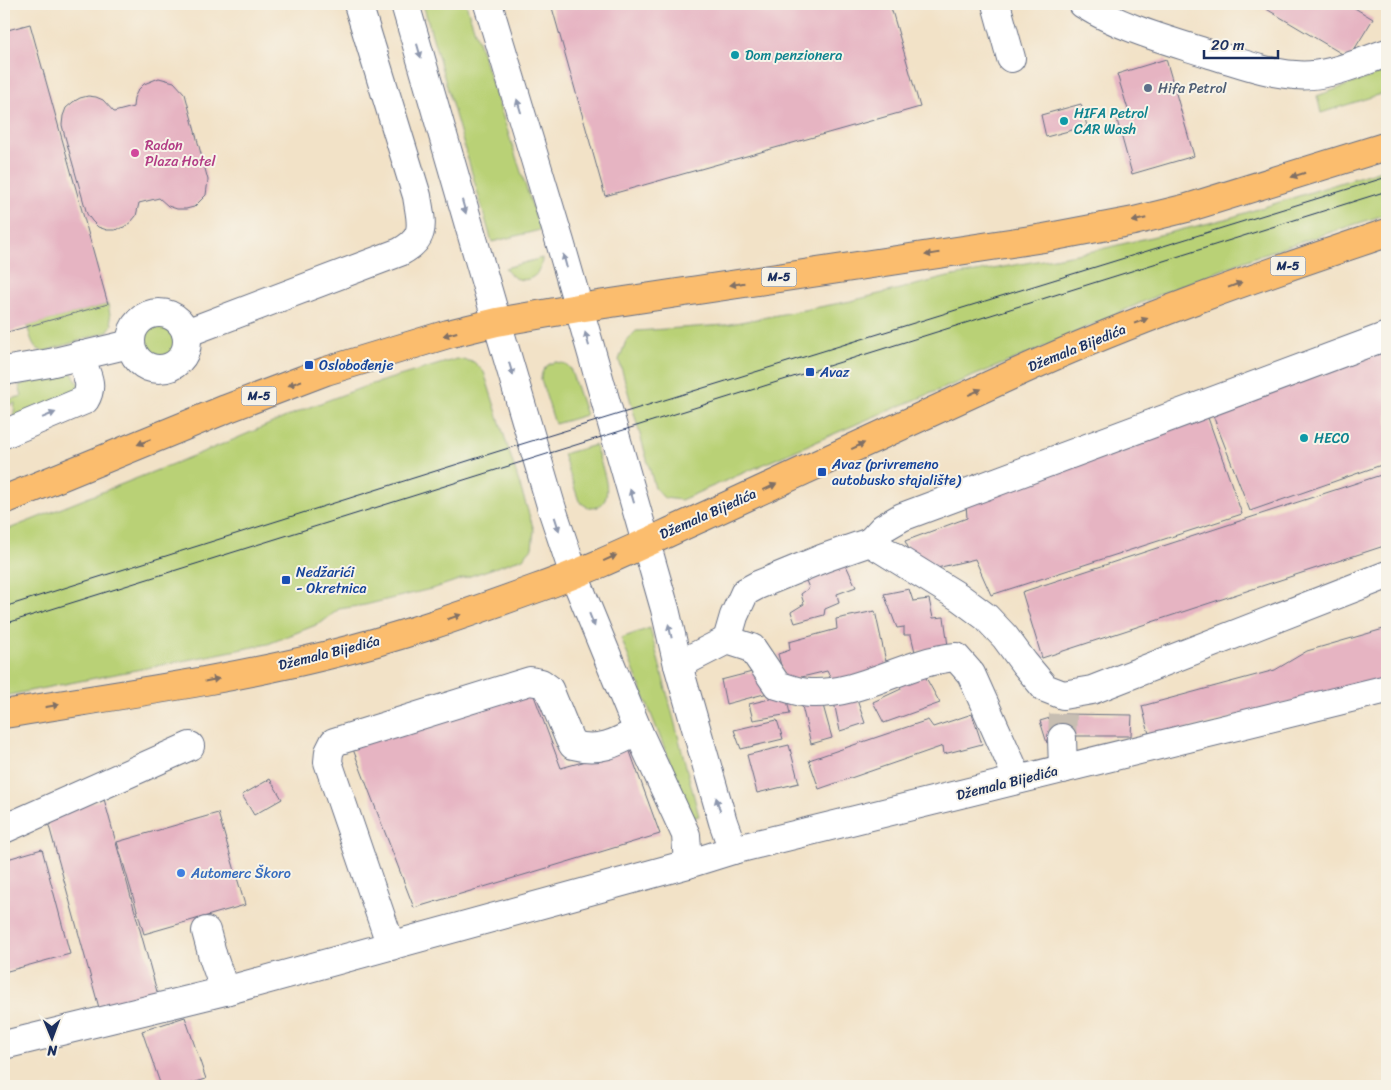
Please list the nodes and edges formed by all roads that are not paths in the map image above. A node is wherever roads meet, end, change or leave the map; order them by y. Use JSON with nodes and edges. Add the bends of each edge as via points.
{"nodes":[{"id":1,"x":358,"y":4,"type":"edge"},
{"id":2,"x":405,"y":4,"type":"edge"},
{"id":3,"x":488,"y":4,"type":"edge"},
{"id":4,"x":996,"y":4,"type":"edge"},
{"id":5,"x":1082,"y":4,"type":"edge"},
{"id":6,"x":1387,"y":53,"type":"edge"},
{"id":7,"x":1011,"y":58,"type":"dead end"},
{"id":8,"x":1387,"y":146,"type":"edge"},
{"id":9,"x":1387,"y":233,"type":"edge"},
{"id":10,"x":578,"y":308,"type":"junction"},
{"id":11,"x":497,"y":322,"type":"junction"},
{"id":12,"x":186,"y":333,"type":"junction"},
{"id":13,"x":1387,"y":336,"type":"edge"},
{"id":14,"x":130,"y":344,"type":"junction"},
{"id":15,"x":79,"y":355,"type":"junction"},
{"id":16,"x":4,"y":371,"type":"edge"},
{"id":17,"x":4,"y":434,"type":"edge"},
{"id":18,"x":4,"y":500,"type":"edge"},
{"id":19,"x":646,"y":542,"type":"junction"},
{"id":20,"x":870,"y":542,"type":"junction"},
{"id":21,"x":574,"y":575,"type":"junction"},
{"id":22,"x":1387,"y":575,"type":"edge"},
{"id":23,"x":727,"y":640,"type":"junction"},
{"id":24,"x":678,"y":665,"type":"junction"},
{"id":25,"x":1387,"y":689,"type":"edge"},
{"id":26,"x":4,"y":714,"type":"edge"},
{"id":27,"x":1063,"y":716,"type":"junction"},
{"id":28,"x":638,"y":731,"type":"junction"},
{"id":29,"x":190,"y":746,"type":"dead end"},
{"id":30,"x":1063,"y":769,"type":"junction"},
{"id":31,"x":1018,"y":779,"type":"junction"},
{"id":32,"x":4,"y":829,"type":"edge"},
{"id":33,"x":734,"y":850,"type":"junction"},
{"id":34,"x":688,"y":864,"type":"junction"},
{"id":35,"x":206,"y":931,"type":"dead end"},
{"id":36,"x":391,"y":946,"type":"junction"},
{"id":37,"x":225,"y":990,"type":"junction"},
{"id":38,"x":4,"y":1045,"type":"edge"}],
"edges":[{"from":1,"to":12,"type":"street","via":[[416,196],[422,224],[419,236],[412,246],[400,252]]},
{"from":2,"to":11,"type":"street","one_way":true},
{"from":10,"to":3,"type":"street","one_way":true},
{"from":4,"to":7,"type":"street"},
{"from":5,"to":6,"type":"street","via":[[1167,40],[1257,68],[1296,76],[1329,73]]},
{"from":8,"to":10,"type":"main road","number":"M-5","one_way":true,"via":[[1214,200],[1134,221],[1044,238]]},
{"from":19,"to":9,"type":"main road","name":"Džemala Bijedića","number":"M-5","one_way":true,"via":[[1091,341],[1276,270]]},
{"from":10,"to":11,"type":"main road","number":"M-5"},
{"from":19,"to":10,"type":"street","one_way":true},
{"from":11,"to":18,"type":"main road","number":"M-5","one_way":true,"via":[[326,371]]},
{"from":11,"to":21,"type":"street","one_way":true},
{"from":12,"to":14,"type":"street","via":[[178,320],[157,312],[137,322]]},
{"from":12,"to":14,"type":"street","via":[[182,357],[160,369],[144,365]]},
{"from":13,"to":20,"type":"street","via":[[902,517],[883,528]]},
{"from":14,"to":15,"type":"street"},
{"from":15,"to":16,"type":"street"},
{"from":17,"to":15,"type":"street","one_way":true,"via":[[84,400],[90,385]]},
{"from":21,"to":19,"type":"main road","name":"Džemala Bijedića","number":"M-5","one_way":true},
{"from":24,"to":19,"type":"street","one_way":true},
{"from":20,"to":23,"type":"street","via":[[745,592]]},
{"from":20,"to":27,"type":"street","via":[[986,617],[1045,688]]},
{"from":26,"to":21,"type":"main road","name":"Džemala Bijedića","number":"M-5","one_way":true,"via":[[191,684],[322,656],[424,627]]},
{"from":21,"to":28,"type":"street","one_way":true},
{"from":22,"to":27,"type":"street","via":[[1092,690]]},
{"from":23,"to":24,"type":"street"},
{"from":23,"to":31,"type":"street","via":[[752,648],[777,685],[810,693],[840,691],[939,658],[956,657],[971,674]]},
{"from":33,"to":24,"type":"street","one_way":true},
{"from":25,"to":30,"type":"street","name":"Džemala Bijedića"},
{"from":27,"to":30,"type":"street"},
{"from":28,"to":34,"type":"street","via":[[686,835]]},
{"from":28,"to":36,"type":"street","via":[[614,744],[586,748],[573,746],[549,689],[530,681],[334,742],[328,762]]},
{"from":29,"to":32,"type":"street"},
{"from":30,"to":31,"type":"street","name":"Džemala Bijedića"},
{"from":31,"to":33,"type":"street","name":"Džemala Bijedića"},
{"from":33,"to":34,"type":"street","name":"Džemala Bijedića"},
{"from":34,"to":36,"type":"street","name":"Džemala Bijedića"},
{"from":35,"to":37,"type":"street"},
{"from":36,"to":37,"type":"street","name":"Džemala Bijedića"},
{"from":37,"to":38,"type":"street","name":"Džemala Bijedića"}]}
